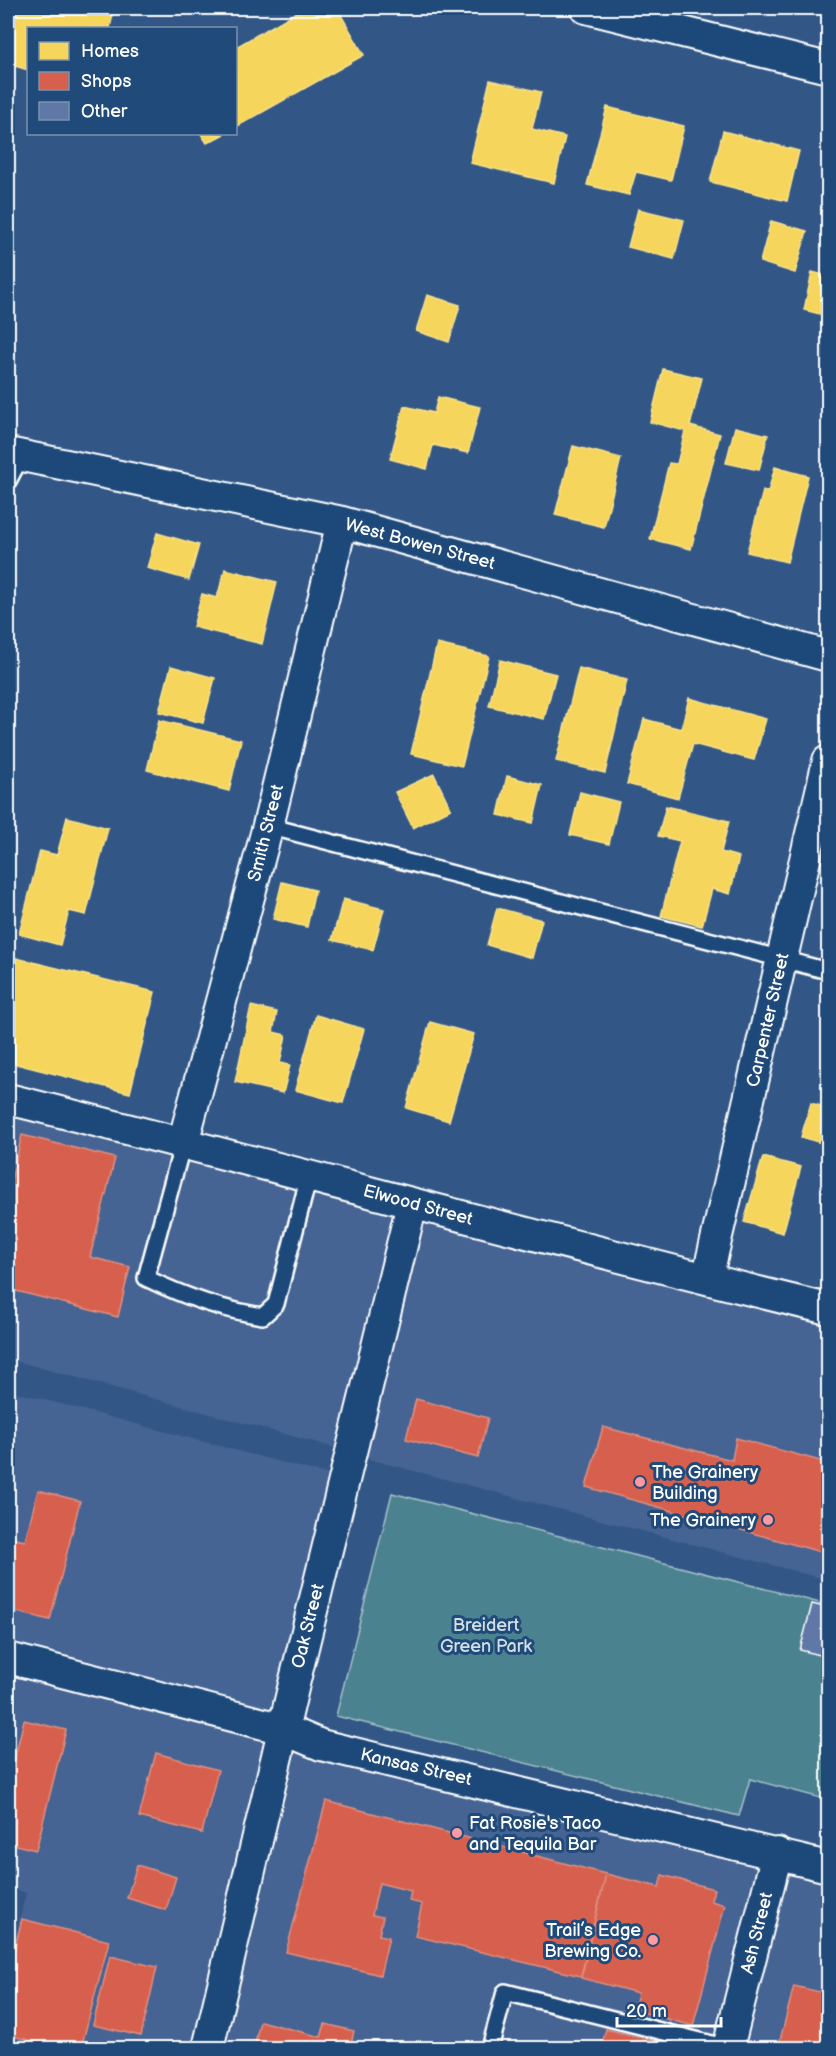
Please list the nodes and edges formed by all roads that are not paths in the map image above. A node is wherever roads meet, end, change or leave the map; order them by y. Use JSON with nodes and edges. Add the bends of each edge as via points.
{"nodes":[{"id":1,"x":586,"y":8,"type":"edge"},
{"id":2,"x":828,"y":68,"type":"edge"},
{"id":3,"x":15,"y":454,"type":"edge"},
{"id":4,"x":8,"y":481,"type":"edge"},
{"id":5,"x":342,"y":522,"type":"junction"},
{"id":6,"x":828,"y":656,"type":"edge"},
{"id":7,"x":828,"y":761,"type":"edge"},
{"id":8,"x":268,"y":826,"type":"junction"},
{"id":9,"x":783,"y":959,"type":"junction"},
{"id":10,"x":828,"y":971,"type":"edge"},
{"id":11,"x":8,"y":1099,"type":"edge"},
{"id":12,"x":183,"y":1143,"type":"junction"},
{"id":13,"x":309,"y":1176,"type":"junction"},
{"id":14,"x":412,"y":1204,"type":"junction"},
{"id":15,"x":707,"y":1280,"type":"junction"},
{"id":16,"x":828,"y":1309,"type":"edge"},
{"id":17,"x":8,"y":1658,"type":"edge"},
{"id":18,"x":283,"y":1729,"type":"junction"},
{"id":19,"x":777,"y":1853,"type":"junction"},
{"id":20,"x":828,"y":1867,"type":"edge"},
{"id":21,"x":728,"y":2048,"type":"edge"},
{"id":22,"x":208,"y":2049,"type":"edge"},
{"id":23,"x":490,"y":2049,"type":"edge"}],
"edges":[{"from":1,"to":2,"type":"street"},
{"from":3,"to":4,"type":"lane"},
{"from":3,"to":5,"type":"street","name":"West Bowen Street"},
{"from":5,"to":6,"type":"street","name":"West Bowen Street"},
{"from":5,"to":8,"type":"street","name":"Smith Street"},
{"from":7,"to":9,"type":"street","name":"Carpenter Street"},
{"from":8,"to":9,"type":"lane"},
{"from":8,"to":12,"type":"street","name":"Smith Street"},
{"from":9,"to":10,"type":"lane"},
{"from":9,"to":15,"type":"street","name":"Carpenter Street"},
{"from":11,"to":12,"type":"street","name":"Elwood Street"},
{"from":12,"to":13,"type":"street","name":"Elwood Street"},
{"from":12,"to":13,"type":"lane","via":[[146,1278],[182,1295],[242,1313],[263,1316],[276,1304]]},
{"from":13,"to":14,"type":"street","name":"Elwood Street"},
{"from":14,"to":15,"type":"street","name":"Elwood Street"},
{"from":14,"to":18,"type":"street","name":"Oak Street"},
{"from":15,"to":16,"type":"street","name":"Elwood Street"},
{"from":17,"to":18,"type":"street","name":"Kansas Street"},
{"from":18,"to":19,"type":"street","name":"Kansas Street","via":[[321,1745]]},
{"from":18,"to":22,"type":"street","name":"Oak Street"},
{"from":19,"to":20,"type":"street","name":"Kansas Street"},
{"from":19,"to":21,"type":"street","name":"Ash Street"},
{"from":21,"to":23,"type":"lane","via":[[505,1992]]}]}
